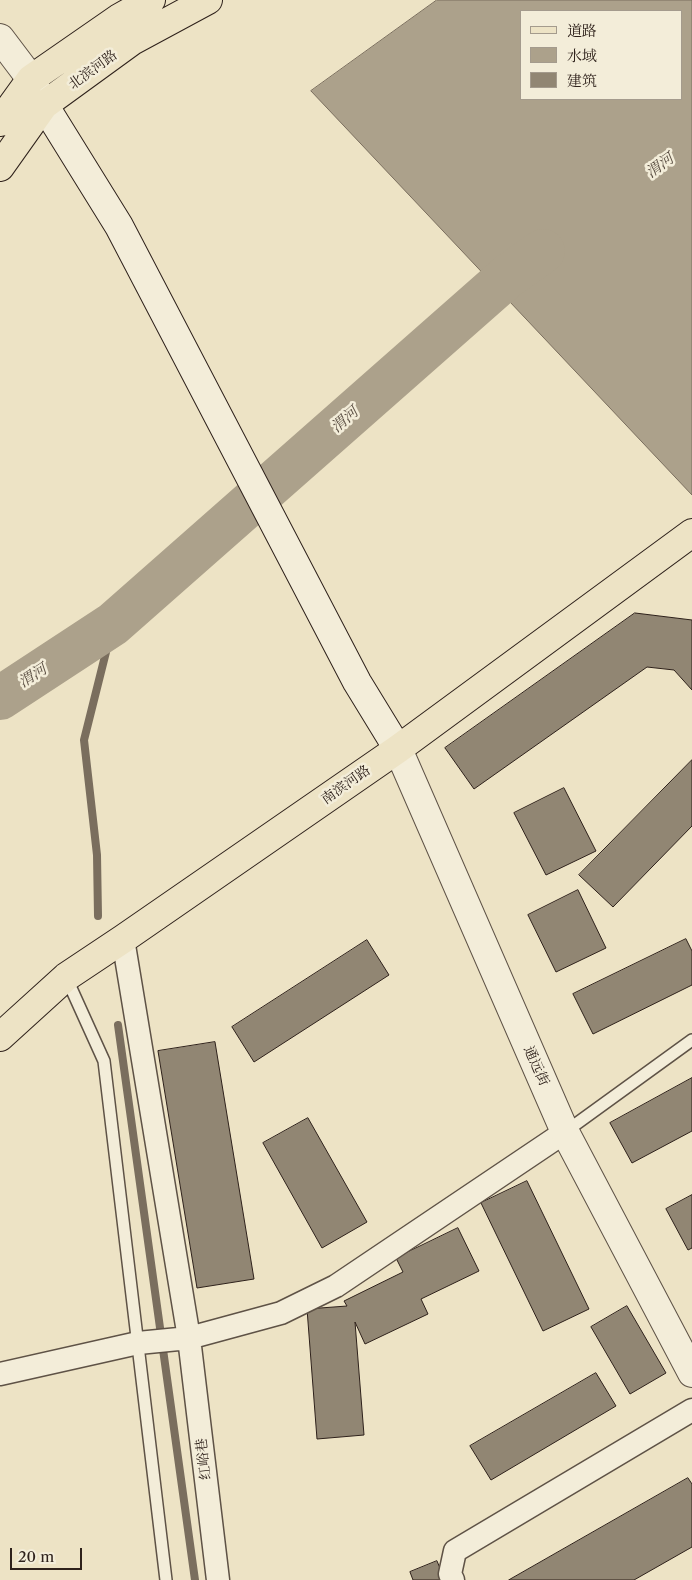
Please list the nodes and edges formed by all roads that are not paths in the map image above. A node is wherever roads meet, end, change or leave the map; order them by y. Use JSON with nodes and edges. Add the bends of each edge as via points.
{"nodes":[{"id":1,"x":151,"y":0,"type":"edge"},
{"id":2,"x":208,"y":0,"type":"edge"},
{"id":3,"x":0,"y":38,"type":"edge"},
{"id":4,"x":31,"y":79,"type":"junction"},
{"id":5,"x":44,"y":105,"type":"junction"},
{"id":6,"x":0,"y":122,"type":"edge"},
{"id":7,"x":0,"y":167,"type":"edge"},
{"id":8,"x":692,"y":533,"type":"edge"},
{"id":9,"x":398,"y":750,"type":"junction"},
{"id":10,"x":123,"y":939,"type":"junction"},
{"id":11,"x":66,"y":977,"type":"junction"},
{"id":12,"x":0,"y":1037,"type":"edge"},
{"id":13,"x":692,"y":1040,"type":"edge"},
{"id":14,"x":565,"y":1132,"type":"junction"},
{"id":15,"x":184,"y":1339,"type":"junction"},
{"id":16,"x":146,"y":1342,"type":"junction"},
{"id":17,"x":0,"y":1374,"type":"edge"},
{"id":18,"x":692,"y":1374,"type":"edge"},
{"id":19,"x":692,"y":1410,"type":"edge"},
{"id":20,"x":166,"y":1580,"type":"edge"},
{"id":21,"x":218,"y":1580,"type":"edge"},
{"id":22,"x":453,"y":1580,"type":"edge"}],
"edges":[{"from":1,"to":4,"type":"main road","name":"北滨河路","via":[[119,18]]},
{"from":2,"to":5,"type":"main road","name":"北滨河路","via":[[132,41]]},
{"from":3,"to":4,"type":"street","name":"通远街"},
{"from":4,"to":5,"type":"street","name":"通远街"},
{"from":4,"to":6,"type":"main road","name":"北滨河路"},
{"from":5,"to":7,"type":"main road","name":"北滨河路"},
{"from":5,"to":9,"type":"street","name":"通远街","via":[[119,226],[357,682]]},
{"from":8,"to":9,"type":"main road","name":"南滨河路"},
{"from":9,"to":10,"type":"main road","name":"南滨河路"},
{"from":9,"to":14,"type":"street","name":"通远街"},
{"from":10,"to":11,"type":"main road","name":"南滨河路"},
{"from":10,"to":15,"type":"street","name":"红峪巷"},
{"from":11,"to":12,"type":"main road","name":"南滨河路"},
{"from":11,"to":16,"type":"lane","via":[[104,1061]]},
{"from":13,"to":14,"type":"lane"},
{"from":14,"to":15,"type":"street","via":[[336,1286],[282,1313]]},
{"from":14,"to":18,"type":"street","name":"通远街"},
{"from":15,"to":16,"type":"street"},
{"from":15,"to":21,"type":"street","name":"红峪巷"},
{"from":16,"to":17,"type":"street"},
{"from":16,"to":20,"type":"lane"},
{"from":19,"to":22,"type":"street","via":[[455,1551],[450,1574]]}]}
